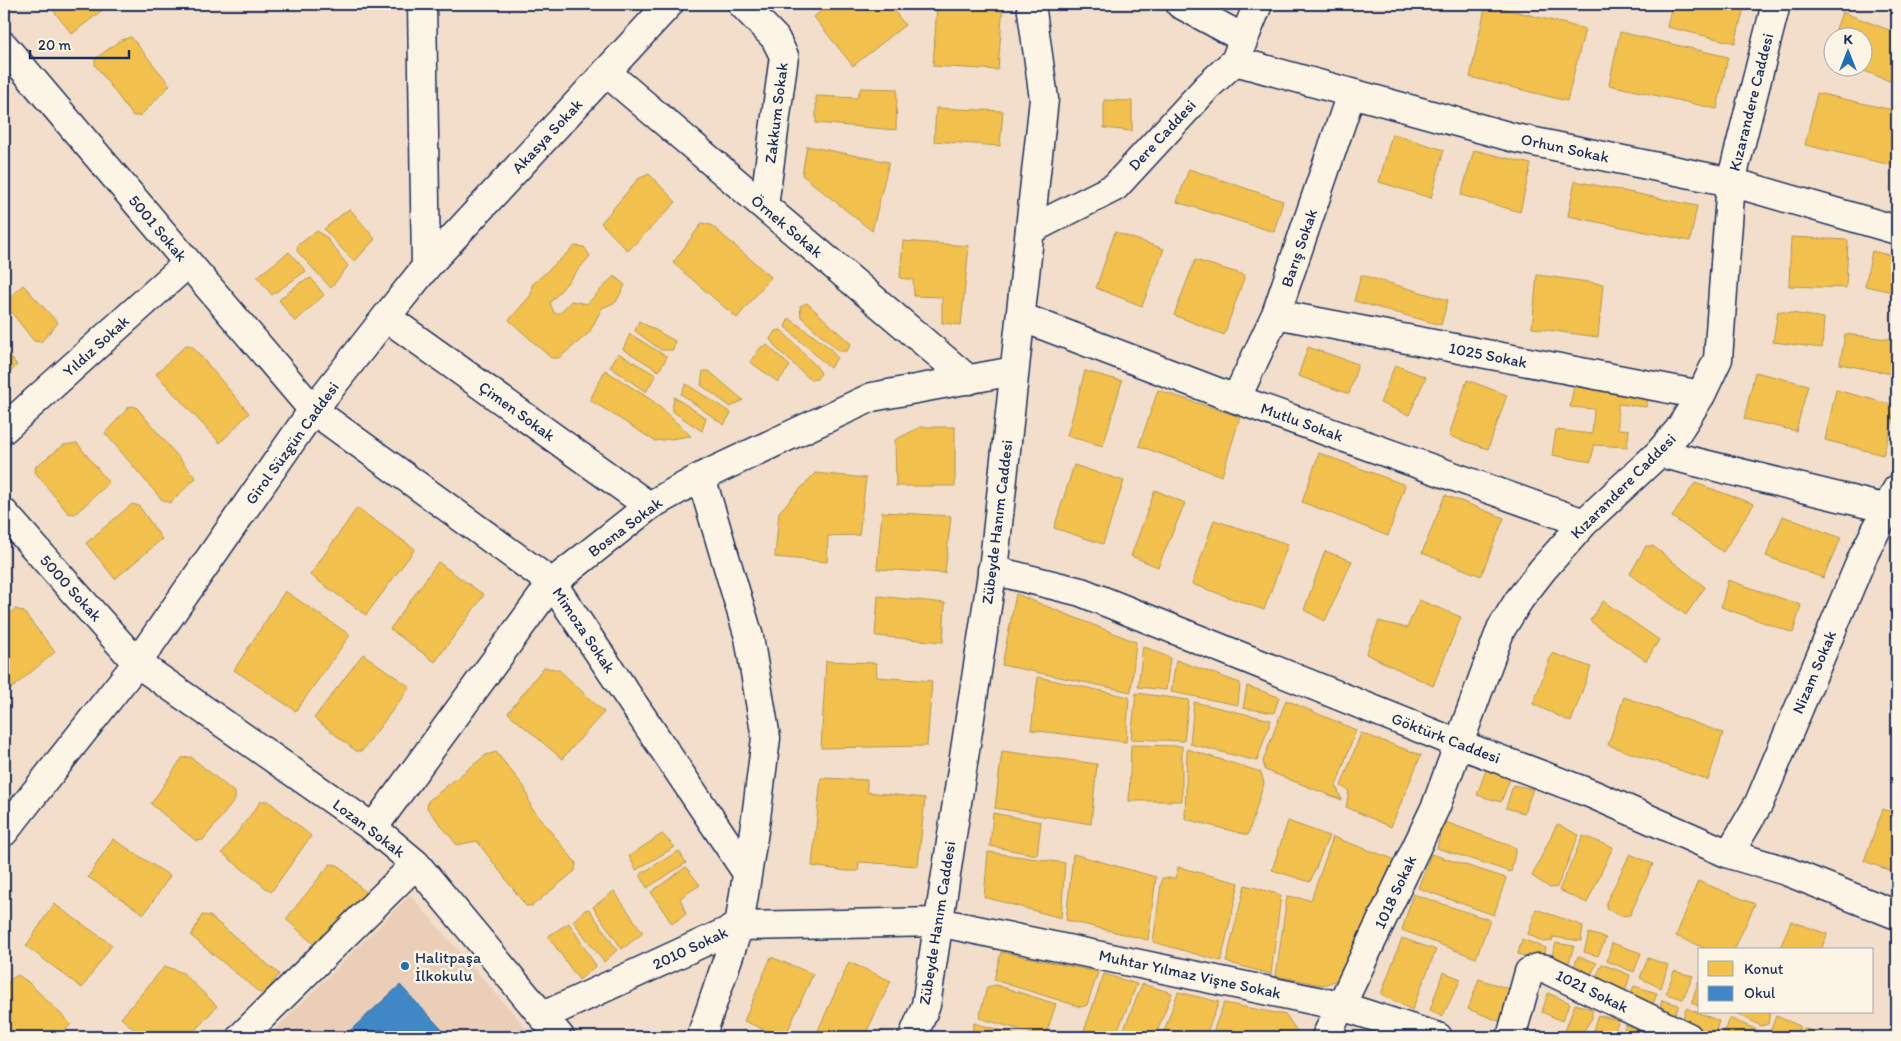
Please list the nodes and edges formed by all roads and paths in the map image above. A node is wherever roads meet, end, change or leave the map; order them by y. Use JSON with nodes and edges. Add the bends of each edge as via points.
{"nodes":[{"id":1,"x":422,"y":4,"type":"edge"},
{"id":2,"x":669,"y":4,"type":"edge"},
{"id":3,"x":742,"y":4,"type":"edge"},
{"id":4,"x":1031,"y":4,"type":"edge"},
{"id":5,"x":1180,"y":4,"type":"edge"},
{"id":6,"x":1258,"y":4,"type":"edge"},
{"id":7,"x":1776,"y":4,"type":"edge"},
{"id":8,"x":4,"y":46,"type":"edge"},
{"id":9,"x":1239,"y":49,"type":"junction"},
{"id":10,"x":606,"y":72,"type":"junction"},
{"id":11,"x":1351,"y":94,"type":"junction"},
{"id":12,"x":1731,"y":182,"type":"junction"},
{"id":13,"x":764,"y":206,"type":"junction"},
{"id":14,"x":1030,"y":230,"type":"junction"},
{"id":15,"x":1897,"y":230,"type":"edge"},
{"id":16,"x":188,"y":263,"type":"junction"},
{"id":17,"x":426,"y":267,"type":"junction"},
{"id":18,"x":1276,"y":314,"type":"junction"},
{"id":19,"x":386,"y":317,"type":"junction"},
{"id":20,"x":1021,"y":317,"type":"junction"},
{"id":21,"x":1014,"y":371,"type":"junction"},
{"id":22,"x":968,"y":380,"type":"junction"},
{"id":23,"x":1701,"y":395,"type":"junction"},
{"id":24,"x":1236,"y":399,"type":"junction"},
{"id":25,"x":313,"y":410,"type":"junction"},
{"id":26,"x":4,"y":429,"type":"edge"},
{"id":27,"x":1659,"y":453,"type":"junction"},
{"id":28,"x":701,"y":477,"type":"junction"},
{"id":29,"x":1892,"y":499,"type":"edge"},
{"id":30,"x":649,"y":506,"type":"junction"},
{"id":31,"x":4,"y":512,"type":"edge"},
{"id":32,"x":1584,"y":523,"type":"junction"},
{"id":33,"x":992,"y":570,"type":"junction"},
{"id":34,"x":552,"y":583,"type":"junction"},
{"id":35,"x":137,"y":663,"type":"junction"},
{"id":36,"x":1459,"y":744,"type":"junction"},
{"id":37,"x":373,"y":828,"type":"junction"},
{"id":38,"x":4,"y":832,"type":"edge"},
{"id":39,"x":1729,"y":854,"type":"junction"},
{"id":40,"x":416,"y":864,"type":"junction"},
{"id":41,"x":747,"y":873,"type":"junction"},
{"id":42,"x":1897,"y":915,"type":"edge"},
{"id":43,"x":938,"y":922,"type":"junction"},
{"id":44,"x":738,"y":926,"type":"junction"},
{"id":45,"x":1341,"y":1006,"type":"junction"},
{"id":46,"x":543,"y":1016,"type":"junction"},
{"id":47,"x":241,"y":1037,"type":"edge"},
{"id":48,"x":560,"y":1037,"type":"edge"},
{"id":49,"x":701,"y":1037,"type":"edge"},
{"id":50,"x":914,"y":1037,"type":"edge"},
{"id":51,"x":1326,"y":1037,"type":"edge"},
{"id":52,"x":1438,"y":1037,"type":"edge"},
{"id":53,"x":1510,"y":1037,"type":"edge"},
{"id":54,"x":1688,"y":1037,"type":"edge"}],
"edges":[{"from":1,"to":17,"type":"street"},
{"from":2,"to":10,"type":"street","name":"Akasya Sokak"},
{"from":3,"to":13,"type":"street","name":"Zakkum Sokak","via":[[775,38],[784,56]]},
{"from":4,"to":14,"type":"street","name":"Zübeyde Hanım Caddesi","via":[[1044,99]]},
{"from":5,"to":9,"type":"street","name":"Orhun Sokak"},
{"from":6,"to":9,"type":"street","name":"Dere Caddesi"},
{"from":7,"to":12,"type":"street","name":"Kızarandere Caddesi"},
{"from":8,"to":16,"type":"street","name":"5001 Sokak"},
{"from":9,"to":11,"type":"street","name":"Orhun Sokak"},
{"from":9,"to":14,"type":"street","name":"Dere Caddesi","via":[[1115,187]]},
{"from":10,"to":13,"type":"street","name":"Örnek Sokak"},
{"from":10,"to":17,"type":"street","name":"Akasya Sokak"},
{"from":11,"to":12,"type":"street","name":"Orhun Sokak","via":[[1515,138]]},
{"from":11,"to":18,"type":"street","name":"Barış Sokak"},
{"from":12,"to":15,"type":"street","name":"Orhun Sokak"},
{"from":12,"to":23,"type":"street","name":"Kızarandere Caddesi","via":[[1718,360]]},
{"from":13,"to":22,"type":"street","name":"Örnek Sokak"},
{"from":14,"to":20,"type":"street","name":"Zübeyde Hanım Caddesi"},
{"from":16,"to":25,"type":"street","name":"5001 Sokak"},
{"from":16,"to":26,"type":"street","name":"Yıldız Sokak"},
{"from":17,"to":19,"type":"street","name":"Girol Süzgün Caddesi"},
{"from":18,"to":23,"type":"street","name":"1025 Sokak"},
{"from":18,"to":24,"type":"street","name":"Barış Sokak"},
{"from":19,"to":25,"type":"street","name":"Girol Süzgün Caddesi"},
{"from":19,"to":30,"type":"street","name":"Çimen Sokak"},
{"from":20,"to":21,"type":"street","name":"Zübeyde Hanım Caddesi"},
{"from":20,"to":24,"type":"street","name":"Mutlu Sokak"},
{"from":21,"to":22,"type":"street","name":"Bosna Sokak"},
{"from":21,"to":33,"type":"street","name":"Zübeyde Hanım Caddesi"},
{"from":22,"to":28,"type":"street","name":"Bosna Sokak","via":[[872,397]]},
{"from":23,"to":27,"type":"street","name":"Kızarandere Caddesi"},
{"from":24,"to":32,"type":"street","name":"Mutlu Sokak"},
{"from":25,"to":34,"type":"street","name":"Mimoza Sokak"},
{"from":25,"to":35,"type":"street","name":"Girol Süzgün Caddesi"},
{"from":27,"to":29,"type":"street"},
{"from":27,"to":32,"type":"street","name":"Kızarandere Caddesi"},
{"from":28,"to":30,"type":"street","name":"Bosna Sokak"},
{"from":28,"to":41,"type":"street","via":[[748,638],[766,738]]},
{"from":29,"to":39,"type":"street","name":"Nizam Sokak","via":[[1863,556],[1759,803]]},
{"from":30,"to":34,"type":"street","name":"Bosna Sokak"},
{"from":31,"to":35,"type":"street","name":"5000 Sokak"},
{"from":32,"to":36,"type":"street","name":"Kızarandere Caddesi","via":[[1537,577],[1501,629]]},
{"from":33,"to":36,"type":"street","name":"Göktürk Caddesi","via":[[1081,592]]},
{"from":33,"to":43,"type":"street","name":"Zübeyde Hanım Caddesi"},
{"from":34,"to":37,"type":"street","name":"Bosna Sokak"},
{"from":34,"to":41,"type":"street","name":"Mimoza Sokak"},
{"from":35,"to":37,"type":"street","name":"Lozan Sokak"},
{"from":35,"to":38,"type":"street","name":"Girol Süzgün Caddesi"},
{"from":36,"to":39,"type":"street","name":"Göktürk Caddesi","via":[[1592,794]]},
{"from":36,"to":45,"type":"street","name":"1018 Sokak","via":[[1436,806]]},
{"from":37,"to":40,"type":"street","name":"Lozan Sokak"},
{"from":39,"to":42,"type":"street","name":"Göktürk Caddesi","via":[[1786,871]]},
{"from":40,"to":46,"type":"street","name":"Lozan Sokak"},
{"from":40,"to":47,"type":"street"},
{"from":41,"to":44,"type":"street"},
{"from":43,"to":44,"type":"street","name":"2010 Sokak"},
{"from":43,"to":45,"type":"street","name":"Muhtar Yılmaz Vişne Sokak"},
{"from":43,"to":50,"type":"street","name":"Zübeyde Hanım Caddesi","via":[[926,1005]]},
{"from":44,"to":46,"type":"street","name":"2010 Sokak"},
{"from":44,"to":49,"type":"street"},
{"from":45,"to":51,"type":"street","name":"1018 Sokak"},
{"from":45,"to":52,"type":"street","name":"Muhtar Yılmaz Vişne Sokak"},
{"from":46,"to":48,"type":"street","name":"Lozan Sokak"},
{"from":53,"to":54,"type":"street","name":"1021 Sokak","via":[[1529,972],[1537,968],[1546,969]]}]}
